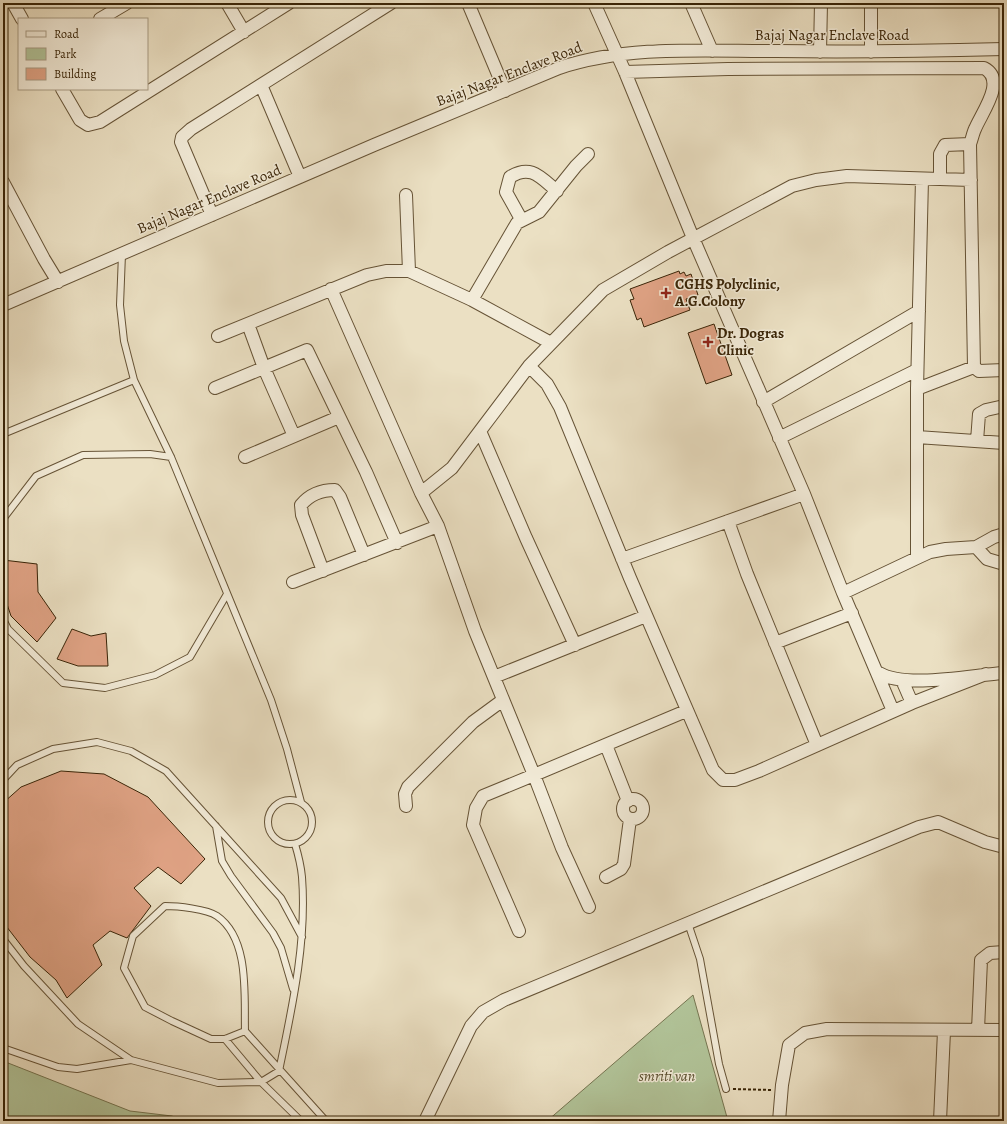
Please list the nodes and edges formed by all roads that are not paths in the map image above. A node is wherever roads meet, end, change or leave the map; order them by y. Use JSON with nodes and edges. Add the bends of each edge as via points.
{"nodes":[{"id":1,"x":13,"y":3,"type":"edge"},
{"id":2,"x":127,"y":3,"type":"edge"},
{"id":3,"x":227,"y":3,"type":"edge"},
{"id":4,"x":289,"y":3,"type":"edge"},
{"id":5,"x":391,"y":3,"type":"edge"},
{"id":6,"x":468,"y":3,"type":"edge"},
{"id":7,"x":594,"y":3,"type":"edge"},
{"id":8,"x":690,"y":3,"type":"edge"},
{"id":9,"x":820,"y":3,"type":"edge"},
{"id":10,"x":871,"y":3,"type":"edge"},
{"id":11,"x":21,"y":18,"type":"edge"},
{"id":12,"x":102,"y":18,"type":"edge"},
{"id":13,"x":244,"y":32,"type":"junction"},
{"id":14,"x":1004,"y":50,"type":"edge"},
{"id":15,"x":712,"y":51,"type":"junction"},
{"id":16,"x":820,"y":52,"type":"junction"},
{"id":17,"x":871,"y":52,"type":"junction"},
{"id":18,"x":617,"y":54,"type":"junction"},
{"id":19,"x":626,"y":72,"type":"junction"},
{"id":20,"x":261,"y":84,"type":"junction"},
{"id":21,"x":63,"y":90,"type":"edge"},
{"id":22,"x":505,"y":91,"type":"junction"},
{"id":23,"x":970,"y":144,"type":"junction"},
{"id":24,"x":588,"y":154,"type":"dead end"},
{"id":25,"x":300,"y":177,"type":"junction"},
{"id":26,"x":940,"y":178,"type":"junction"},
{"id":27,"x":922,"y":179,"type":"junction"},
{"id":28,"x":971,"y":180,"type":"junction"},
{"id":29,"x":3,"y":182,"type":"edge"},
{"id":30,"x":557,"y":191,"type":"junction"},
{"id":31,"x":406,"y":195,"type":"dead end"},
{"id":32,"x":212,"y":215,"type":"junction"},
{"id":33,"x":521,"y":219,"type":"junction"},
{"id":34,"x":693,"y":238,"type":"junction"},
{"id":35,"x":122,"y":254,"type":"junction"},
{"id":36,"x":408,"y":271,"type":"junction"},
{"id":37,"x":58,"y":282,"type":"junction"},
{"id":38,"x":331,"y":288,"type":"junction"},
{"id":39,"x":472,"y":300,"type":"junction"},
{"id":40,"x":3,"y":305,"type":"edge"},
{"id":41,"x":919,"y":312,"type":"junction"},
{"id":42,"x":248,"y":324,"type":"junction"},
{"id":43,"x":218,"y":336,"type":"dead end"},
{"id":44,"x":551,"y":343,"type":"junction"},
{"id":45,"x":529,"y":366,"type":"junction"},
{"id":46,"x":974,"y":367,"type":"junction"},
{"id":47,"x":264,"y":368,"type":"junction"},
{"id":48,"x":917,"y":370,"type":"junction"},
{"id":49,"x":1004,"y":370,"type":"edge"},
{"id":50,"x":134,"y":380,"type":"junction"},
{"id":51,"x":215,"y":388,"type":"dead end"},
{"id":52,"x":917,"y":390,"type":"junction"},
{"id":53,"x":763,"y":402,"type":"junction"},
{"id":54,"x":1004,"y":406,"type":"edge"},
{"id":55,"x":339,"y":417,"type":"junction"},
{"id":56,"x":480,"y":431,"type":"junction"},
{"id":57,"x":3,"y":434,"type":"edge"},
{"id":58,"x":294,"y":436,"type":"junction"},
{"id":59,"x":916,"y":436,"type":"junction"},
{"id":60,"x":780,"y":438,"type":"junction"},
{"id":61,"x":977,"y":441,"type":"junction"},
{"id":62,"x":1004,"y":443,"type":"edge"},
{"id":63,"x":171,"y":457,"type":"junction"},
{"id":64,"x":245,"y":457,"type":"dead end"},
{"id":65,"x":421,"y":493,"type":"junction"},
{"id":66,"x":804,"y":494,"type":"junction"},
{"id":67,"x":3,"y":519,"type":"edge"},
{"id":68,"x":728,"y":521,"type":"junction"},
{"id":69,"x":438,"y":526,"type":"junction"},
{"id":70,"x":1004,"y":534,"type":"edge"},
{"id":71,"x":397,"y":543,"type":"junction"},
{"id":72,"x":976,"y":547,"type":"junction"},
{"id":73,"x":364,"y":555,"type":"junction"},
{"id":74,"x":917,"y":558,"type":"junction"},
{"id":75,"x":622,"y":559,"type":"junction"},
{"id":76,"x":1004,"y":564,"type":"edge"},
{"id":77,"x":323,"y":571,"type":"junction"},
{"id":78,"x":293,"y":582,"type":"dead end"},
{"id":79,"x":843,"y":593,"type":"junction"},
{"id":80,"x":227,"y":594,"type":"junction"},
{"id":81,"x":852,"y":613,"type":"junction"},
{"id":82,"x":646,"y":616,"type":"junction"},
{"id":83,"x":3,"y":620,"type":"edge"},
{"id":84,"x":575,"y":644,"type":"junction"},
{"id":85,"x":775,"y":644,"type":"junction"},
{"id":86,"x":878,"y":673,"type":"junction"},
{"id":87,"x":1004,"y":673,"type":"edge"},
{"id":88,"x":986,"y":674,"type":"junction"},
{"id":89,"x":494,"y":677,"type":"junction"},
{"id":90,"x":902,"y":680,"type":"junction"},
{"id":91,"x":503,"y":700,"type":"junction"},
{"id":92,"x":912,"y":703,"type":"junction"},
{"id":93,"x":686,"y":711,"type":"junction"},
{"id":94,"x":893,"y":711,"type":"junction"},
{"id":95,"x":606,"y":745,"type":"junction"},
{"id":96,"x":817,"y":745,"type":"junction"},
{"id":97,"x":534,"y":775,"type":"junction"},
{"id":98,"x":3,"y":780,"type":"edge"},
{"id":99,"x":301,"y":802,"type":"junction"},
{"id":100,"x":406,"y":806,"type":"dead end"},
{"id":101,"x":216,"y":826,"type":"junction"},
{"id":102,"x":296,"y":844,"type":"junction"},
{"id":103,"x":1004,"y":846,"type":"edge"},
{"id":104,"x":606,"y":877,"type":"dead end"},
{"id":105,"x":589,"y":907,"type":"dead end"},
{"id":106,"x":688,"y":922,"type":"junction"},
{"id":107,"x":518,"y":931,"type":"dead end"},
{"id":108,"x":302,"y":937,"type":"junction"},
{"id":109,"x":3,"y":939,"type":"edge"},
{"id":110,"x":1004,"y":952,"type":"edge"},
{"id":111,"x":294,"y":992,"type":"junction"},
{"id":112,"x":978,"y":1030,"type":"junction"},
{"id":113,"x":1004,"y":1030,"type":"edge"},
{"id":114,"x":244,"y":1031,"type":"junction"},
{"id":115,"x":944,"y":1031,"type":"junction"},
{"id":116,"x":225,"y":1040,"type":"junction"},
{"id":117,"x":3,"y":1048,"type":"edge"},
{"id":118,"x":131,"y":1060,"type":"junction"},
{"id":119,"x":279,"y":1071,"type":"junction"},
{"id":120,"x":262,"y":1082,"type":"junction"},
{"id":121,"x":726,"y":1089,"type":"road end"},
{"id":122,"x":301,"y":1121,"type":"edge"},
{"id":123,"x":326,"y":1121,"type":"edge"},
{"id":124,"x":425,"y":1121,"type":"edge"},
{"id":125,"x":779,"y":1121,"type":"edge"},
{"id":126,"x":940,"y":1121,"type":"edge"}],
"edges":[{"from":1,"to":11,"type":"street"},
{"from":2,"to":12,"type":"street"},
{"from":3,"to":13,"type":"street"},
{"from":4,"to":13,"type":"street"},
{"from":5,"to":20,"type":"street"},
{"from":6,"to":22,"type":"street"},
{"from":7,"to":18,"type":"street"},
{"from":8,"to":15,"type":"street"},
{"from":9,"to":16,"type":"street"},
{"from":10,"to":17,"type":"street"},
{"from":13,"to":21,"type":"street","via":[[94,124],[80,120]]},
{"from":14,"to":17,"type":"street","name":"Bajaj Nagar Enclave Road"},
{"from":15,"to":16,"type":"street","name":"Bajaj Nagar Enclave Road"},
{"from":15,"to":18,"type":"street","name":"Bajaj Nagar Enclave Road"},
{"from":16,"to":17,"type":"street","name":"Bajaj Nagar Enclave Road"},
{"from":18,"to":19,"type":"street"},
{"from":18,"to":22,"type":"street","name":"Bajaj Nagar Enclave Road","via":[[580,61]]},
{"from":19,"to":23,"type":"street","via":[[984,68],[992,71],[996,79],[994,93],[975,128]]},
{"from":19,"to":34,"type":"street"},
{"from":20,"to":25,"type":"street"},
{"from":20,"to":32,"type":"street","via":[[190,129],[182,138],[181,142]]},
{"from":22,"to":25,"type":"street","name":"Bajaj Nagar Enclave Road"},
{"from":23,"to":26,"type":"street","via":[[944,145],[940,154]]},
{"from":23,"to":28,"type":"street"},
{"from":24,"to":30,"type":"street"},
{"from":25,"to":32,"type":"street","name":"Bajaj Nagar Enclave Road"},
{"from":26,"to":27,"type":"street"},
{"from":26,"to":28,"type":"street"},
{"from":27,"to":34,"type":"street","via":[[847,176],[792,186]]},
{"from":27,"to":41,"type":"street"},
{"from":28,"to":46,"type":"street"},
{"from":29,"to":37,"type":"street"},
{"from":30,"to":33,"type":"street","via":[[539,212]]},
{"from":30,"to":33,"type":"street","via":[[536,173],[525,170],[510,177],[506,192]]},
{"from":31,"to":36,"type":"street"},
{"from":32,"to":35,"type":"street","name":"Bajaj Nagar Enclave Road"},
{"from":33,"to":39,"type":"street"},
{"from":34,"to":44,"type":"street","via":[[602,290]]},
{"from":34,"to":53,"type":"street"},
{"from":35,"to":37,"type":"street","name":"Bajaj Nagar Enclave Road"},
{"from":35,"to":50,"type":"lane","via":[[120,305],[124,341]]},
{"from":36,"to":38,"type":"street","via":[[380,272]]},
{"from":36,"to":39,"type":"street"},
{"from":37,"to":40,"type":"street","name":"Bajaj Nagar Enclave Road"},
{"from":38,"to":42,"type":"street"},
{"from":38,"to":65,"type":"street"},
{"from":39,"to":44,"type":"street"},
{"from":41,"to":48,"type":"street"},
{"from":41,"to":53,"type":"street"},
{"from":42,"to":43,"type":"street"},
{"from":42,"to":47,"type":"street"},
{"from":44,"to":45,"type":"street"},
{"from":45,"to":56,"type":"street"},
{"from":45,"to":75,"type":"street","via":[[547,384],[560,407]]},
{"from":46,"to":49,"type":"street","via":[[979,371]]},
{"from":46,"to":52,"type":"street"},
{"from":47,"to":51,"type":"street"},
{"from":47,"to":55,"type":"street","via":[[307,350]]},
{"from":47,"to":58,"type":"street"},
{"from":48,"to":52,"type":"street"},
{"from":48,"to":60,"type":"street"},
{"from":50,"to":57,"type":"lane"},
{"from":50,"to":63,"type":"lane"},
{"from":52,"to":59,"type":"street"},
{"from":53,"to":60,"type":"street"},
{"from":54,"to":61,"type":"street","via":[[979,414]]},
{"from":55,"to":58,"type":"street"},
{"from":55,"to":71,"type":"street"},
{"from":56,"to":65,"type":"street","via":[[452,468]]},
{"from":56,"to":84,"type":"street"},
{"from":58,"to":64,"type":"street"},
{"from":59,"to":61,"type":"street"},
{"from":59,"to":74,"type":"street"},
{"from":60,"to":66,"type":"street"},
{"from":61,"to":62,"type":"street"},
{"from":63,"to":67,"type":"lane","via":[[150,454],[83,455],[36,476]]},
{"from":63,"to":80,"type":"lane"},
{"from":65,"to":69,"type":"street"},
{"from":66,"to":68,"type":"street"},
{"from":66,"to":79,"type":"street"},
{"from":68,"to":75,"type":"street"},
{"from":68,"to":85,"type":"street"},
{"from":69,"to":71,"type":"street"},
{"from":69,"to":89,"type":"street"},
{"from":70,"to":72,"type":"street"},
{"from":71,"to":73,"type":"street"},
{"from":72,"to":74,"type":"street","via":[[941,550]]},
{"from":72,"to":76,"type":"street","via":[[987,559]]},
{"from":73,"to":77,"type":"street"},
{"from":73,"to":77,"type":"street","via":[[340,496],[335,490],[315,493],[301,505]]},
{"from":74,"to":79,"type":"street"},
{"from":75,"to":82,"type":"street"},
{"from":77,"to":78,"type":"street"},
{"from":79,"to":81,"type":"street"},
{"from":80,"to":83,"type":"lane","via":[[190,658],[155,675],[105,688],[63,682],[8,629]]},
{"from":80,"to":99,"type":"lane","via":[[271,700]]},
{"from":81,"to":85,"type":"street"},
{"from":81,"to":86,"type":"street"},
{"from":82,"to":84,"type":"street"},
{"from":82,"to":93,"type":"street"},
{"from":84,"to":89,"type":"street"},
{"from":85,"to":96,"type":"street"},
{"from":86,"to":90,"type":"street","via":[[894,680]]},
{"from":86,"to":94,"type":"street"},
{"from":87,"to":88,"type":"street"},
{"from":88,"to":90,"type":"street","via":[[945,679]]},
{"from":88,"to":92,"type":"street"},
{"from":89,"to":91,"type":"street"},
{"from":90,"to":92,"type":"street"},
{"from":91,"to":97,"type":"street"},
{"from":91,"to":100,"type":"street","via":[[473,722],[408,787],[405,794]]},
{"from":92,"to":94,"type":"street"},
{"from":93,"to":95,"type":"street"},
{"from":93,"to":96,"type":"street","via":[[713,770],[723,780],[758,771]]},
{"from":94,"to":96,"type":"street"},
{"from":95,"to":97,"type":"street"},
{"from":95,"to":104,"type":"street","via":[[628,801],[623,812],[630,819],[624,864],[621,869]]},
{"from":97,"to":105,"type":"street","via":[[562,848]]},
{"from":97,"to":107,"type":"street","via":[[483,796],[476,808],[473,825]]},
{"from":98,"to":101,"type":"lane","via":[[16,765],[53,749],[97,742],[131,751],[166,771]]},
{"from":99,"to":102,"type":"lane","via":[[311,813],[312,828],[308,835]]},
{"from":99,"to":102,"type":"lane","via":[[280,802],[270,812],[268,819],[271,833],[276,838],[282,842]]},
{"from":101,"to":108,"type":"lane","via":[[281,898]]},
{"from":101,"to":111,"type":"lane","via":[[222,861],[273,933],[281,948]]},
{"from":102,"to":108,"type":"lane","via":[[302,875]]},
{"from":103,"to":106,"type":"street","via":[[985,842],[938,822],[929,824],[904,832]]},
{"from":106,"to":121,"type":"lane","via":[[700,959]]},
{"from":106,"to":124,"type":"street","via":[[504,1000],[483,1012],[470,1026]]},
{"from":108,"to":111,"type":"lane"},
{"from":109,"to":118,"type":"lane","via":[[24,966],[78,1024]]},
{"from":110,"to":112,"type":"street","via":[[990,953],[981,960]]},
{"from":111,"to":119,"type":"lane"},
{"from":112,"to":113,"type":"street"},
{"from":112,"to":115,"type":"street"},
{"from":114,"to":116,"type":"lane"},
{"from":114,"to":116,"type":"lane","via":[[244,973],[234,935],[216,915],[183,907],[165,906],[133,936],[124,968],[145,1007],[211,1039]]},
{"from":114,"to":119,"type":"lane"},
{"from":115,"to":125,"type":"street","via":[[827,1030],[805,1033],[789,1045]]},
{"from":115,"to":126,"type":"street"},
{"from":116,"to":120,"type":"lane"},
{"from":117,"to":118,"type":"lane","via":[[58,1067],[77,1069]]},
{"from":118,"to":120,"type":"lane","via":[[218,1083]]},
{"from":119,"to":120,"type":"lane"},
{"from":119,"to":123,"type":"lane"},
{"from":120,"to":122,"type":"lane"}]}
